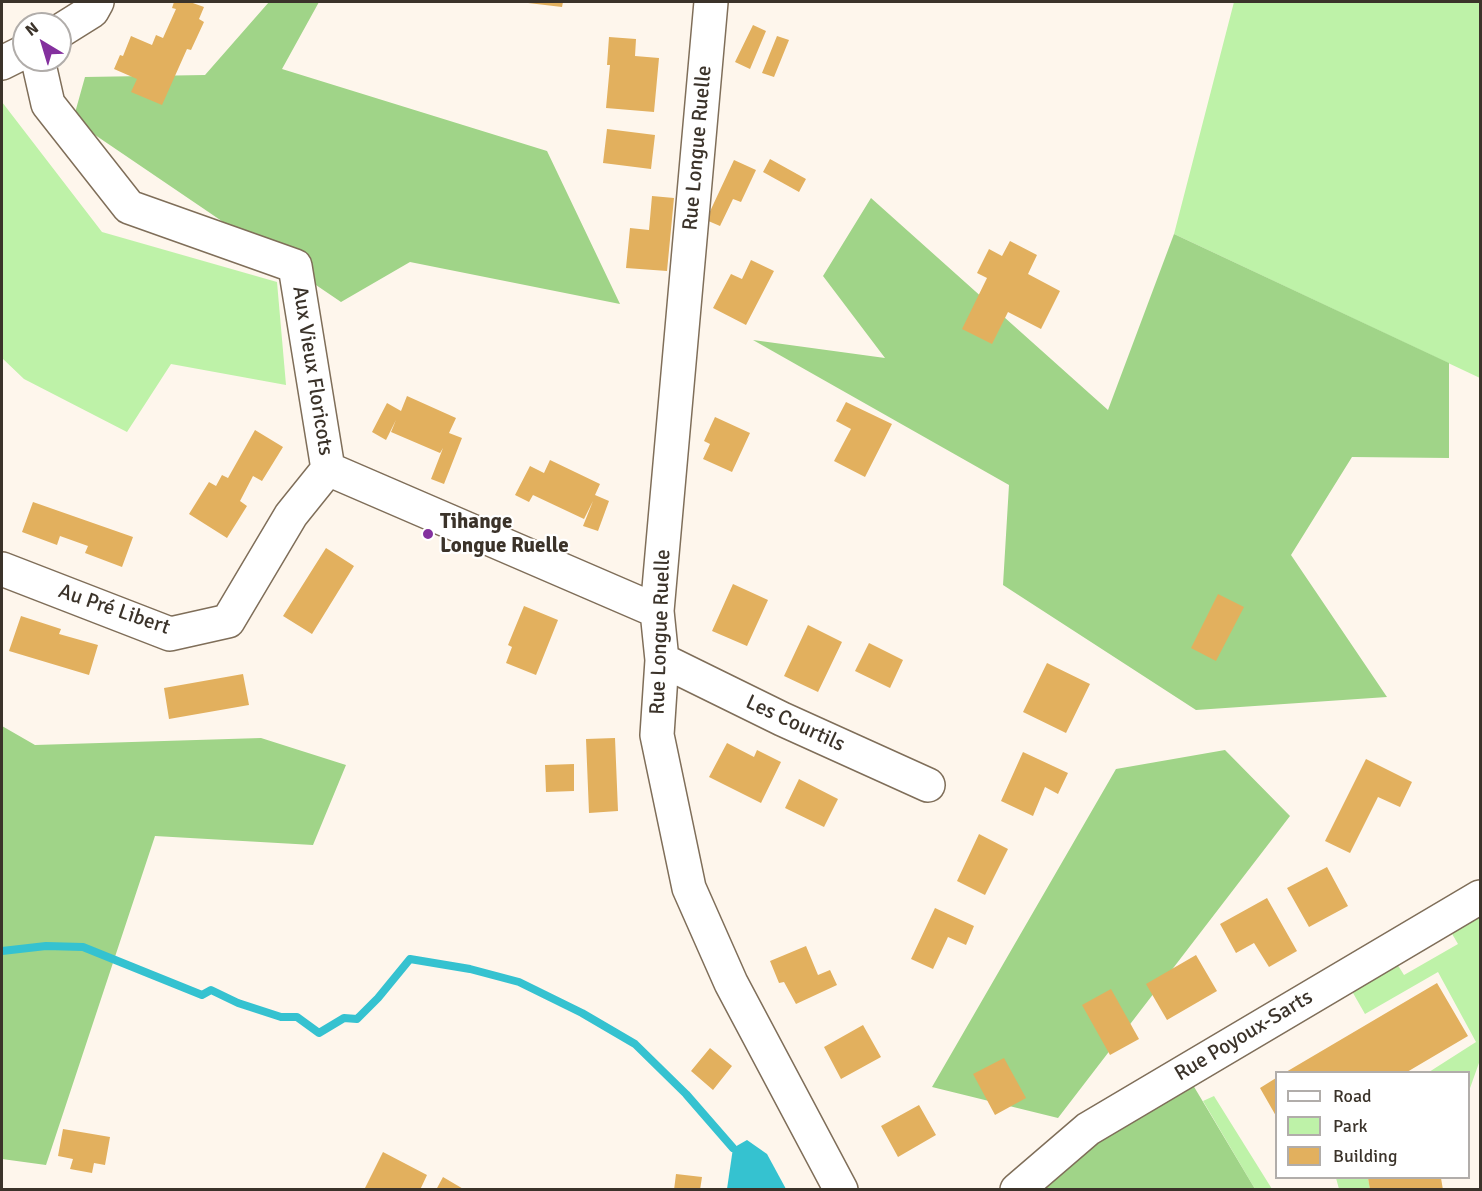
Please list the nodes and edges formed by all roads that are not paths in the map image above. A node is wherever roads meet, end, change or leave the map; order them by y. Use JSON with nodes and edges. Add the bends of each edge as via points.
{"nodes":[{"id":1,"x":97,"y":2,"type":"edge"},
{"id":2,"x":711,"y":2,"type":"edge"},
{"id":3,"x":72,"y":24,"type":"edge"},
{"id":4,"x":41,"y":72,"type":"edge"},
{"id":5,"x":328,"y":469,"type":"junction"},
{"id":6,"x":2,"y":569,"type":"edge"},
{"id":7,"x":657,"y":611,"type":"junction"},
{"id":8,"x":662,"y":660,"type":"junction"},
{"id":9,"x":928,"y":785,"type":"dead end"},
{"id":10,"x":1480,"y":897,"type":"edge"},
{"id":11,"x":841,"y":1190,"type":"edge"},
{"id":12,"x":1017,"y":1190,"type":"edge"}],
"edges":[{"from":1,"to":3,"type":"street","via":[[92,11]]},
{"from":2,"to":7,"type":"street","name":"Rue Longue Ruelle"},
{"from":4,"to":5,"type":"street","name":"Aux Vieux Floricots","via":[[48,104],[129,207],[295,266]]},
{"from":5,"to":6,"type":"street","name":"Au Pré Libert","via":[[291,515],[228,621],[170,634]]},
{"from":5,"to":7,"type":"street","name":"Aux Vieux Floricots"},
{"from":7,"to":8,"type":"street","name":"Rue Longue Ruelle"},
{"from":8,"to":9,"type":"street","name":"Les Courtils"},
{"from":8,"to":11,"type":"street","name":"Rue Longue Ruelle","via":[[657,735],[689,888],[731,983]]},
{"from":10,"to":12,"type":"street","name":"Rue Poyoux-Sarts","via":[[1088,1129]]}]}
